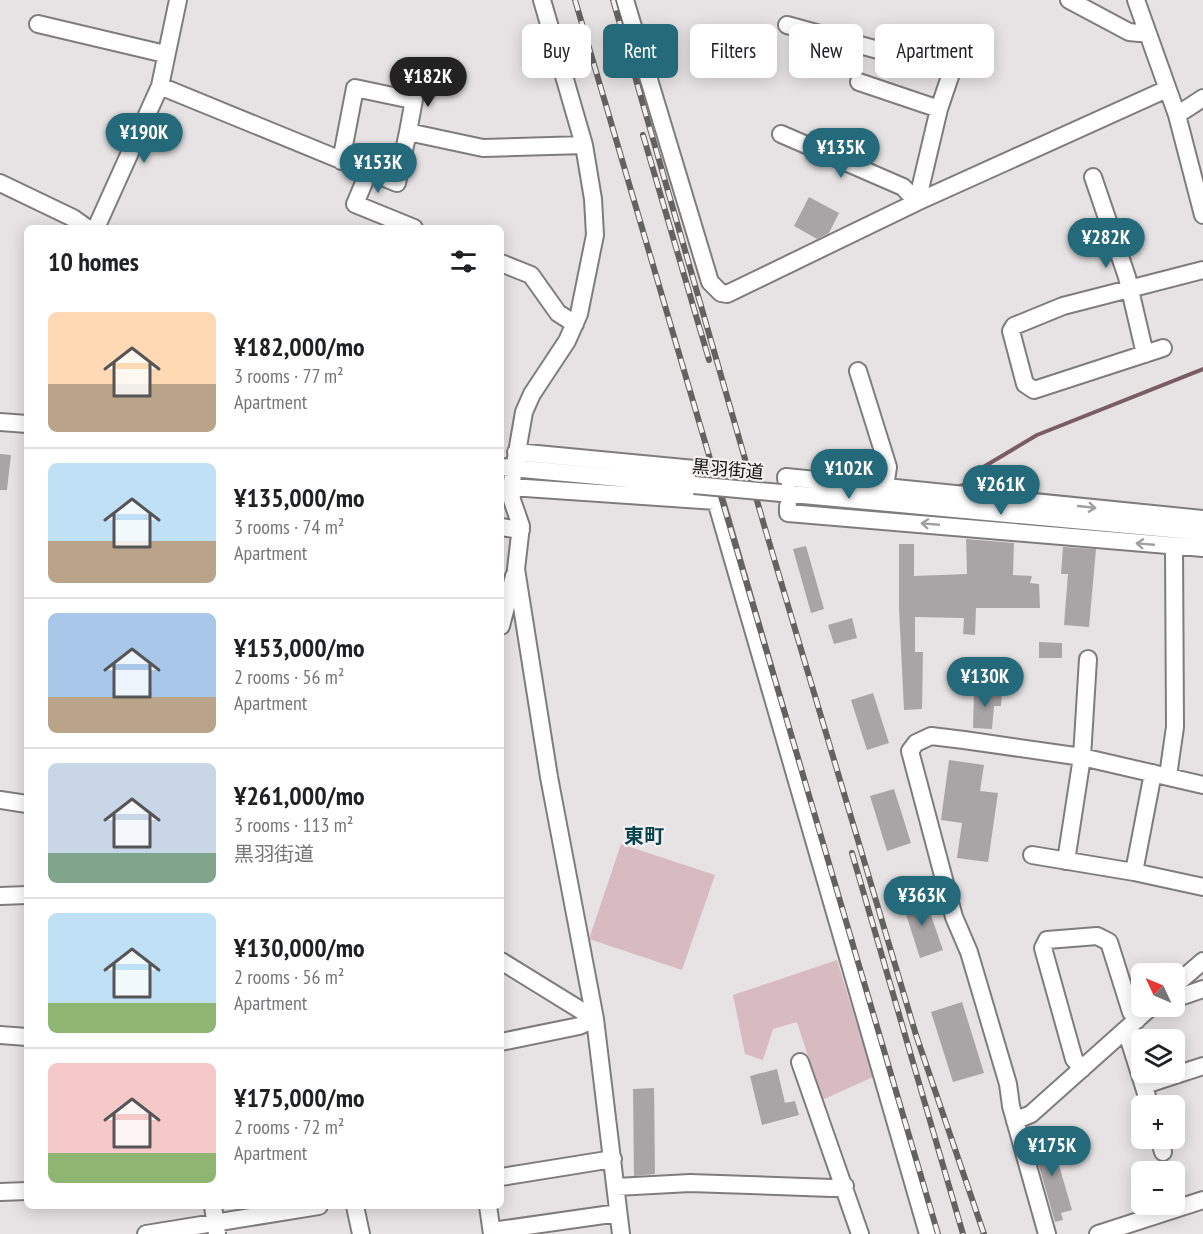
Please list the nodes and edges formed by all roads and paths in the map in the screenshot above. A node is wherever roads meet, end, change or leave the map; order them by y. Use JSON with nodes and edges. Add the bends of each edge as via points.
{"nodes":[{"id":1,"x":178,"y":0,"type":"edge"},
{"id":2,"x":543,"y":0,"type":"edge"},
{"id":3,"x":625,"y":0,"type":"edge"},
{"id":4,"x":1069,"y":0,"type":"edge"},
{"id":5,"x":1136,"y":0,"type":"edge"},
{"id":6,"x":38,"y":24,"type":"dead end"},
{"id":7,"x":787,"y":25,"type":"dead end"},
{"id":8,"x":1145,"y":30,"type":"junction"},
{"id":9,"x":875,"y":49,"type":"edge"},
{"id":10,"x":165,"y":54,"type":"junction"},
{"id":11,"x":418,"y":78,"type":"dead end"},
{"id":12,"x":949,"y":78,"type":"edge"},
{"id":13,"x":859,"y":82,"type":"dead end"},
{"id":14,"x":160,"y":86,"type":"junction"},
{"id":15,"x":1167,"y":89,"type":"junction"},
{"id":16,"x":1203,"y":98,"type":"edge"},
{"id":17,"x":412,"y":100,"type":"junction"},
{"id":18,"x":939,"y":109,"type":"junction"},
{"id":19,"x":1177,"y":115,"type":"junction"},
{"id":20,"x":408,"y":132,"type":"junction"},
{"id":21,"x":781,"y":134,"type":"dead end"},
{"id":22,"x":584,"y":145,"type":"junction"},
{"id":23,"x":341,"y":161,"type":"junction"},
{"id":24,"x":368,"y":173,"type":"junction"},
{"id":25,"x":1093,"y":177,"type":"dead end"},
{"id":26,"x":0,"y":183,"type":"edge"},
{"id":27,"x":917,"y":202,"type":"junction"},
{"id":28,"x":1203,"y":215,"type":"edge"},
{"id":29,"x":83,"y":225,"type":"edge"},
{"id":30,"x":97,"y":225,"type":"edge"},
{"id":31,"x":407,"y":225,"type":"edge"},
{"id":32,"x":504,"y":264,"type":"edge"},
{"id":33,"x":1203,"y":270,"type":"edge"},
{"id":34,"x":1129,"y":290,"type":"junction"},
{"id":35,"x":575,"y":324,"type":"junction"},
{"id":36,"x":1163,"y":348,"type":"dead end"},
{"id":37,"x":1145,"y":354,"type":"junction"},
{"id":38,"x":858,"y":370,"type":"dead end"},
{"id":39,"x":0,"y":422,"type":"edge"},
{"id":40,"x":24,"y":424,"type":"edge"},
{"id":41,"x":510,"y":463,"type":"edge"},
{"id":42,"x":511,"y":487,"type":"junction"},
{"id":43,"x":885,"y":487,"type":"junction"},
{"id":44,"x":785,"y":495,"type":"junction"},
{"id":45,"x":716,"y":501,"type":"junction"},
{"id":46,"x":1203,"y":519,"type":"edge"},
{"id":47,"x":504,"y":527,"type":"edge"},
{"id":48,"x":521,"y":530,"type":"junction"},
{"id":49,"x":1203,"y":532,"type":"edge"},
{"id":50,"x":1174,"y":547,"type":"junction"},
{"id":51,"x":1203,"y":548,"type":"edge"},
{"id":52,"x":516,"y":569,"type":"junction"},
{"id":53,"x":504,"y":615,"type":"edge"},
{"id":54,"x":1088,"y":659,"type":"dead end"},
{"id":55,"x":1082,"y":757,"type":"junction"},
{"id":56,"x":1160,"y":775,"type":"junction"},
{"id":57,"x":1203,"y":785,"type":"edge"},
{"id":58,"x":0,"y":800,"type":"edge"},
{"id":59,"x":24,"y":804,"type":"edge"},
{"id":60,"x":1032,"y":855,"type":"dead end"},
{"id":61,"x":1066,"y":861,"type":"junction"},
{"id":62,"x":1134,"y":872,"type":"junction"},
{"id":63,"x":1203,"y":887,"type":"edge"},
{"id":64,"x":24,"y":895,"type":"edge"},
{"id":65,"x":0,"y":896,"type":"edge"},
{"id":66,"x":1203,"y":962,"type":"edge"},
{"id":67,"x":504,"y":963,"type":"edge"},
{"id":68,"x":1185,"y":977,"type":"edge"},
{"id":69,"x":1203,"y":989,"type":"edge"},
{"id":70,"x":1185,"y":995,"type":"edge"},
{"id":71,"x":1140,"y":1017,"type":"edge"},
{"id":72,"x":595,"y":1018,"type":"junction"},
{"id":73,"x":1132,"y":1025,"type":"junction"},
{"id":74,"x":0,"y":1035,"type":"edge"},
{"id":75,"x":24,"y":1037,"type":"edge"},
{"id":76,"x":504,"y":1041,"type":"edge"},
{"id":77,"x":800,"y":1062,"type":"dead end"},
{"id":78,"x":1203,"y":1066,"type":"edge"},
{"id":79,"x":1082,"y":1069,"type":"junction"},
{"id":80,"x":1145,"y":1085,"type":"junction"},
{"id":81,"x":1147,"y":1095,"type":"edge"},
{"id":82,"x":1014,"y":1121,"type":"junction"},
{"id":83,"x":614,"y":1159,"type":"junction"},
{"id":84,"x":504,"y":1177,"type":"edge"},
{"id":85,"x":845,"y":1186,"type":"junction"},
{"id":86,"x":616,"y":1187,"type":"junction"},
{"id":87,"x":24,"y":1191,"type":"edge"},
{"id":88,"x":0,"y":1192,"type":"edge"},
{"id":89,"x":1203,"y":1200,"type":"edge"},
{"id":90,"x":298,"y":1209,"type":"edge"},
{"id":91,"x":356,"y":1209,"type":"edge"},
{"id":92,"x":488,"y":1209,"type":"edge"},
{"id":93,"x":618,"y":1213,"type":"junction"},
{"id":94,"x":215,"y":1221,"type":"edge"},
{"id":95,"x":492,"y":1233,"type":"edge"},
{"id":96,"x":146,"y":1234,"type":"edge"},
{"id":97,"x":361,"y":1234,"type":"edge"},
{"id":98,"x":621,"y":1234,"type":"edge"},
{"id":99,"x":860,"y":1234,"type":"edge"},
{"id":100,"x":928,"y":1234,"type":"edge"},
{"id":101,"x":1047,"y":1234,"type":"edge"},
{"id":102,"x":1098,"y":1234,"type":"edge"}],
"edges":[{"from":1,"to":10,"type":"street"},
{"from":2,"to":22,"type":"street"},
{"from":3,"to":27,"type":"street","via":[[710,282],[721,293],[727,294]]},
{"from":4,"to":8,"type":"street","via":[[1129,32]]},
{"from":5,"to":8,"type":"street"},
{"from":6,"to":10,"type":"street"},
{"from":7,"to":9,"type":"street"},
{"from":8,"to":15,"type":"street"},
{"from":10,"to":14,"type":"street"},
{"from":11,"to":17,"type":"street"},
{"from":12,"to":18,"type":"street"},
{"from":13,"to":18,"type":"street"},
{"from":14,"to":23,"type":"street"},
{"from":14,"to":30,"type":"street"},
{"from":15,"to":19,"type":"street"},
{"from":15,"to":27,"type":"street"},
{"from":16,"to":19,"type":"street"},
{"from":17,"to":20,"type":"street"},
{"from":17,"to":23,"type":"street","via":[[355,88]]},
{"from":18,"to":27,"type":"street"},
{"from":19,"to":28,"type":"street"},
{"from":20,"to":22,"type":"street","via":[[483,148]]},
{"from":20,"to":24,"type":"street","via":[[397,183]]},
{"from":21,"to":27,"type":"street","via":[[903,187]]},
{"from":22,"to":35,"type":"street","via":[[595,235],[591,268]]},
{"from":23,"to":24,"type":"street"},
{"from":24,"to":31,"type":"street","via":[[355,204]]},
{"from":25,"to":34,"type":"street"},
{"from":26,"to":29,"type":"street"},
{"from":32,"to":35,"type":"street","via":[[531,275],[558,314]]},
{"from":33,"to":34,"type":"street"},
{"from":34,"to":37,"type":"street"},
{"from":34,"to":37,"type":"street","via":[[1063,306],[1014,326],[1010,337],[1025,384],[1034,390]]},
{"from":35,"to":41,"type":"street","via":[[532,394]]},
{"from":36,"to":37,"type":"street"},
{"from":38,"to":43,"type":"street","via":[[888,467]]},
{"from":39,"to":40,"type":"street"},
{"from":41,"to":42,"type":"street"},
{"from":41,"to":44,"type":"street","name":"黒羽街道","bridge":true},
{"from":41,"to":45,"type":"street","via":[[705,470]]},
{"from":42,"to":45,"type":"street"},
{"from":42,"to":48,"type":"street"},
{"from":43,"to":44,"type":"street","via":[[786,477]]},
{"from":43,"to":46,"type":"street","one_way":true},
{"from":44,"to":49,"type":"street","name":"黒羽街道"},
{"from":50,"to":44,"type":"street","one_way":true,"via":[[788,513]]},
{"from":45,"to":100,"type":"street"},
{"from":47,"to":48,"type":"street"},
{"from":48,"to":52,"type":"street"},
{"from":50,"to":51,"type":"street"},
{"from":50,"to":56,"type":"street","via":[[1175,727]]},
{"from":52,"to":53,"type":"street"},
{"from":52,"to":72,"type":"street","via":[[549,777]]},
{"from":54,"to":55,"type":"street"},
{"from":55,"to":56,"type":"street"},
{"from":55,"to":61,"type":"street"},
{"from":55,"to":82,"type":"street","via":[[931,736],[916,743],[910,751],[954,917],[969,952],[1008,1084]]},
{"from":56,"to":57,"type":"street"},
{"from":56,"to":62,"type":"street"},
{"from":58,"to":59,"type":"street"},
{"from":60,"to":61,"type":"street"},
{"from":61,"to":62,"type":"street"},
{"from":62,"to":63,"type":"street"},
{"from":64,"to":65,"type":"street"},
{"from":66,"to":68,"type":"street"},
{"from":67,"to":72,"type":"street"},
{"from":69,"to":70,"type":"street"},
{"from":71,"to":73,"type":"street"},
{"from":72,"to":76,"type":"street","via":[[579,1026]]},
{"from":72,"to":83,"type":"street"},
{"from":73,"to":79,"type":"street"},
{"from":73,"to":79,"type":"street","via":[[1109,942],[1104,937],[1047,940],[1043,948],[1074,1059]]},
{"from":73,"to":80,"type":"street"},
{"from":74,"to":75,"type":"street"},
{"from":77,"to":85,"type":"street"},
{"from":78,"to":80,"type":"street"},
{"from":79,"to":82,"type":"street","via":[[1031,1114]]},
{"from":80,"to":81,"type":"street"},
{"from":82,"to":101,"type":"street"},
{"from":83,"to":84,"type":"street"},
{"from":83,"to":86,"type":"street"},
{"from":85,"to":86,"type":"street","via":[[661,1183]]},
{"from":85,"to":99,"type":"street"},
{"from":86,"to":93,"type":"street"},
{"from":87,"to":88,"type":"street"},
{"from":89,"to":102,"type":"street"},
{"from":90,"to":94,"type":"street"},
{"from":91,"to":97,"type":"street"},
{"from":92,"to":95,"type":"street"},
{"from":93,"to":95,"type":"street"},
{"from":93,"to":98,"type":"street"},
{"from":94,"to":96,"type":"street"}]}
